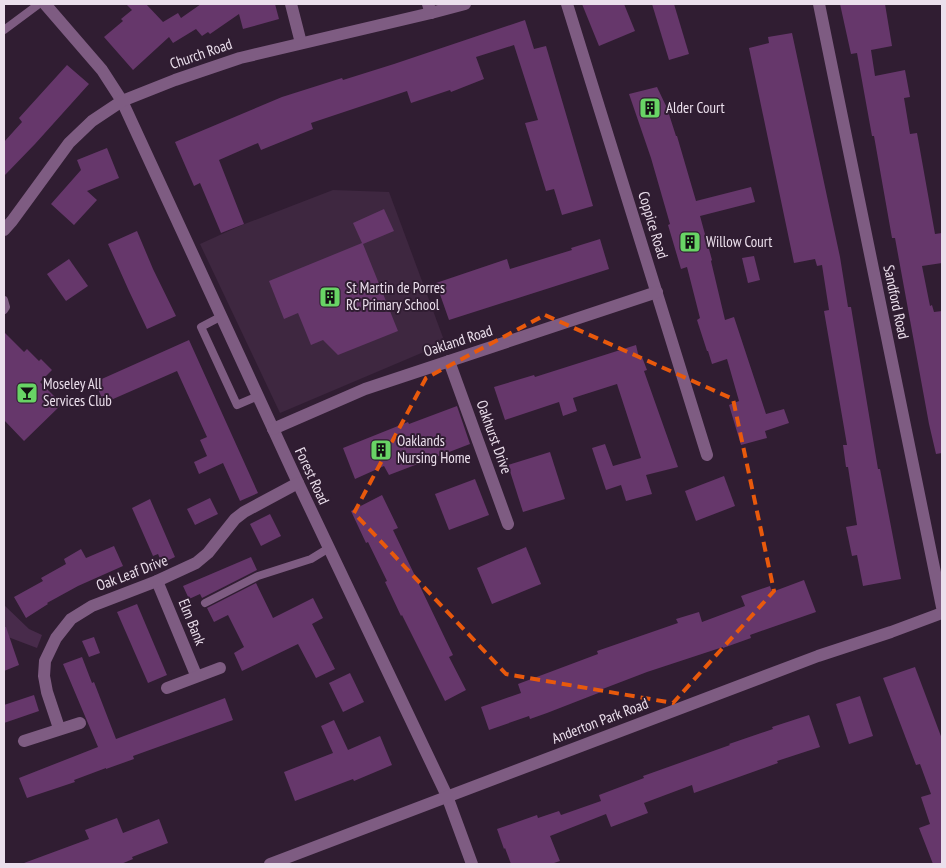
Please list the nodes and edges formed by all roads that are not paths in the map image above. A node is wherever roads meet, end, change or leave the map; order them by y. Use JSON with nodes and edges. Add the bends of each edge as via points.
{"nodes":[{"id":1,"x":39,"y":4,"type":"edge"},
{"id":2,"x":45,"y":4,"type":"edge"},
{"id":3,"x":291,"y":4,"type":"edge"},
{"id":4,"x":465,"y":4,"type":"edge"},
{"id":5,"x":567,"y":4,"type":"edge"},
{"id":6,"x":818,"y":4,"type":"edge"},
{"id":7,"x":430,"y":9,"type":"edge"},
{"id":8,"x":4,"y":30,"type":"edge"},
{"id":9,"x":301,"y":43,"type":"junction"},
{"id":10,"x":122,"y":101,"type":"junction"},
{"id":11,"x":4,"y":230,"type":"edge"},
{"id":12,"x":657,"y":292,"type":"junction"},
{"id":13,"x":4,"y":300,"type":"edge"},
{"id":14,"x":4,"y":310,"type":"edge"},
{"id":15,"x":222,"y":316,"type":"junction"},
{"id":16,"x":450,"y":361,"type":"junction"},
{"id":17,"x":258,"y":396,"type":"junction"},
{"id":18,"x":273,"y":429,"type":"junction"},
{"id":19,"x":707,"y":455,"type":"dead end"},
{"id":20,"x":298,"y":484,"type":"junction"},
{"id":21,"x":508,"y":524,"type":"dead end"},
{"id":22,"x":329,"y":548,"type":"junction"},
{"id":23,"x":157,"y":581,"type":"junction"},
{"id":24,"x":205,"y":602,"type":"dead end"},
{"id":25,"x":942,"y":607,"type":"edge"},
{"id":26,"x":942,"y":613,"type":"edge"},
{"id":27,"x":220,"y":668,"type":"dead end"},
{"id":28,"x":196,"y":676,"type":"junction"},
{"id":29,"x":167,"y":688,"type":"dead end"},
{"id":30,"x":80,"y":722,"type":"dead end"},
{"id":31,"x":60,"y":728,"type":"junction"},
{"id":32,"x":24,"y":741,"type":"dead end"},
{"id":33,"x":447,"y":796,"type":"junction"},
{"id":34,"x":270,"y":864,"type":"edge"},
{"id":35,"x":472,"y":864,"type":"edge"}],
"edges":[{"from":1,"to":8,"type":"lane"},
{"from":2,"to":10,"type":"street","name":"Forest Road","via":[[102,70]]},
{"from":3,"to":9,"type":"street"},
{"from":4,"to":7,"type":"street","name":"Church Road"},
{"from":5,"to":12,"type":"street","name":"Coppice Road"},
{"from":6,"to":25,"type":"street","name":"Sandford Road"},
{"from":7,"to":9,"type":"street","name":"Church Road"},
{"from":9,"to":10,"type":"street","name":"Church Road","via":[[240,58]]},
{"from":10,"to":11,"type":"street","name":"Church Road","via":[[92,121],[69,142]]},
{"from":10,"to":15,"type":"street","name":"Forest Road"},
{"from":12,"to":16,"type":"street","name":"Oakland Road"},
{"from":12,"to":19,"type":"street","name":"Coppice Road"},
{"from":13,"to":14,"type":"lane"},
{"from":15,"to":17,"type":"street","name":"Forest Road"},
{"from":15,"to":17,"type":"lane","via":[[201,327],[237,405]]},
{"from":16,"to":18,"type":"street","name":"Oakland Road","via":[[365,389]]},
{"from":16,"to":21,"type":"street","name":"Oakhurst Drive"},
{"from":17,"to":18,"type":"street","name":"Forest Road"},
{"from":18,"to":20,"type":"street","name":"Forest Road"},
{"from":20,"to":22,"type":"street","name":"Forest Road"},
{"from":20,"to":23,"type":"street","name":"Oak Leaf Drive","via":[[244,512],[196,563]]},
{"from":22,"to":24,"type":"lane","via":[[311,559],[258,576]]},
{"from":22,"to":33,"type":"street","name":"Forest Road"},
{"from":23,"to":28,"type":"street","name":"Elm Bank"},
{"from":23,"to":31,"type":"street","name":"Oak Leaf Drive","via":[[92,606],[71,619],[56,638],[46,661],[44,676],[46,692]]},
{"from":26,"to":33,"type":"street","name":"Anderton Park Road","via":[[818,656]]},
{"from":27,"to":28,"type":"street"},
{"from":28,"to":29,"type":"street"},
{"from":30,"to":31,"type":"street"},
{"from":31,"to":32,"type":"street"},
{"from":33,"to":34,"type":"street","name":"Anderton Park Road"},
{"from":33,"to":35,"type":"street","name":"Forest Road"}]}
